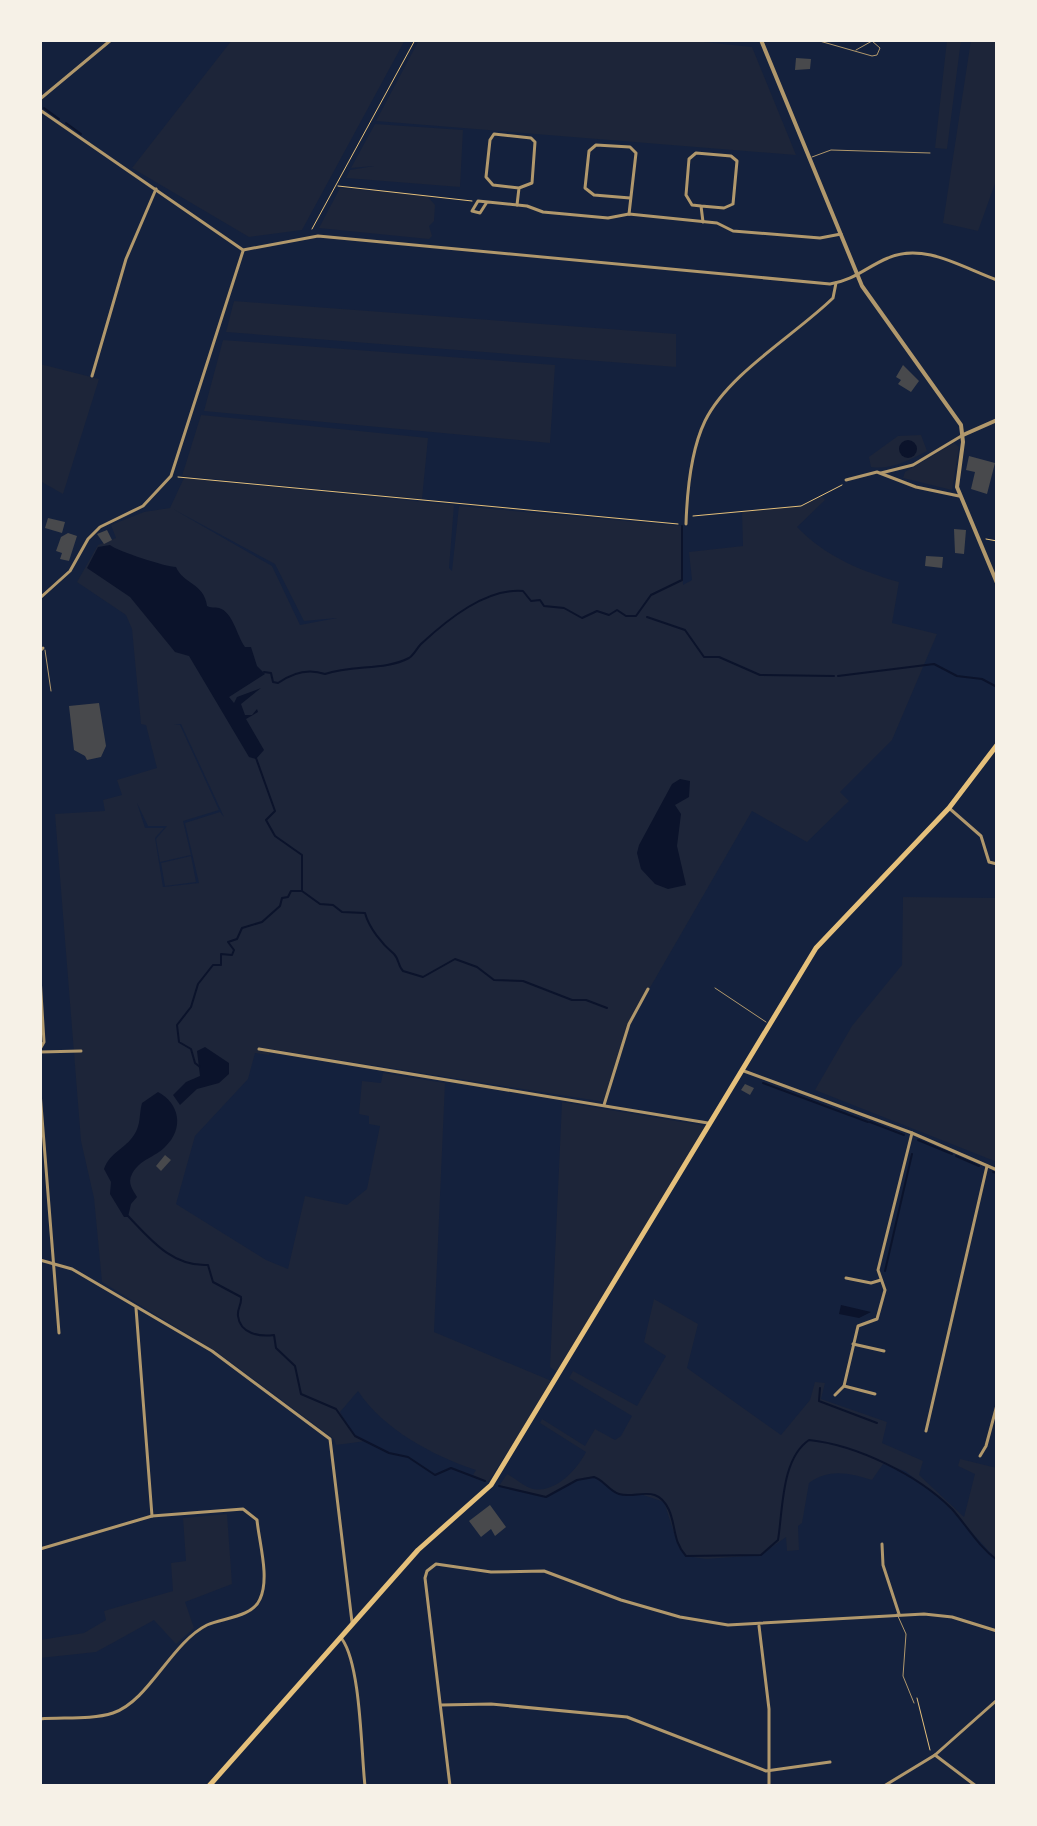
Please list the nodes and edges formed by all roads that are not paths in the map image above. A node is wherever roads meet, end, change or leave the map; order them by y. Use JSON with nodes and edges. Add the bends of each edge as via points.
{"nodes":[{"id":1,"x":111,"y":40,"type":"edge"},
{"id":2,"x":762,"y":40,"type":"edge"},
{"id":3,"x":816,"y":40,"type":"edge"},
{"id":4,"x":856,"y":50,"type":"junction"},
{"id":5,"x":40,"y":99,"type":"edge"},
{"id":6,"x":40,"y":110,"type":"edge"},
{"id":7,"x":930,"y":153,"type":"dead end"},
{"id":8,"x":809,"y":158,"type":"junction"},
{"id":9,"x":519,"y":188,"type":"junction"},
{"id":10,"x":156,"y":189,"type":"junction"},
{"id":11,"x":630,"y":198,"type":"junction"},
{"id":12,"x":487,"y":202,"type":"junction"},
{"id":13,"x":517,"y":205,"type":"junction"},
{"id":14,"x":701,"y":206,"type":"junction"},
{"id":15,"x":629,"y":214,"type":"junction"},
{"id":16,"x":703,"y":222,"type":"junction"},
{"id":17,"x":841,"y":234,"type":"junction"},
{"id":18,"x":243,"y":250,"type":"junction"},
{"id":19,"x":857,"y":276,"type":"junction"},
{"id":20,"x":997,"y":280,"type":"edge"},
{"id":21,"x":836,"y":283,"type":"junction"},
{"id":22,"x":92,"y":376,"type":"dead end"},
{"id":23,"x":997,"y":420,"type":"edge"},
{"id":24,"x":963,"y":435,"type":"junction"},
{"id":25,"x":902,"y":468,"type":"junction"},
{"id":26,"x":881,"y":473,"type":"junction"},
{"id":27,"x":898,"y":479,"type":"junction"},
{"id":28,"x":846,"y":480,"type":"road end"},
{"id":29,"x":959,"y":496,"type":"junction"},
{"id":30,"x":686,"y":524,"type":"road end"},
{"id":31,"x":997,"y":583,"type":"edge"},
{"id":32,"x":40,"y":598,"type":"edge"},
{"id":33,"x":42,"y":650,"type":"edge"},
{"id":34,"x":51,"y":691,"type":"dead end"},
{"id":35,"x":997,"y":745,"type":"edge"},
{"id":36,"x":949,"y":808,"type":"junction"},
{"id":37,"x":997,"y":864,"type":"edge"},
{"id":38,"x":40,"y":977,"type":"edge"},
{"id":39,"x":715,"y":988,"type":"dead end"},
{"id":40,"x":648,"y":989,"type":"dead end"},
{"id":41,"x":768,"y":1023,"type":"junction"},
{"id":42,"x":259,"y":1049,"type":"dead end"},
{"id":43,"x":40,"y":1050,"type":"edge"},
{"id":44,"x":81,"y":1051,"type":"dead end"},
{"id":45,"x":741,"y":1069,"type":"junction"},
{"id":46,"x":40,"y":1092,"type":"edge"},
{"id":47,"x":604,"y":1105,"type":"junction"},
{"id":48,"x":708,"y":1123,"type":"junction"},
{"id":49,"x":912,"y":1133,"type":"junction"},
{"id":50,"x":987,"y":1166,"type":"junction"},
{"id":51,"x":997,"y":1170,"type":"edge"},
{"id":52,"x":40,"y":1260,"type":"edge"},
{"id":53,"x":52,"y":1262,"type":"junction"},
{"id":54,"x":846,"y":1278,"type":"dead end"},
{"id":55,"x":881,"y":1280,"type":"junction"},
{"id":56,"x":136,"y":1308,"type":"junction"},
{"id":57,"x":59,"y":1333,"type":"dead end"},
{"id":58,"x":853,"y":1344,"type":"junction"},
{"id":59,"x":884,"y":1351,"type":"dead end"},
{"id":60,"x":844,"y":1386,"type":"junction"},
{"id":61,"x":875,"y":1394,"type":"dead end"},
{"id":62,"x":835,"y":1395,"type":"dead end"},
{"id":63,"x":997,"y":1405,"type":"edge"},
{"id":64,"x":926,"y":1431,"type":"dead end"},
{"id":65,"x":980,"y":1456,"type":"dead end"},
{"id":66,"x":152,"y":1516,"type":"junction"},
{"id":67,"x":882,"y":1544,"type":"dead end"},
{"id":68,"x":40,"y":1549,"type":"edge"},
{"id":69,"x":898,"y":1614,"type":"junction"},
{"id":70,"x":355,"y":1625,"type":"junction"},
{"id":71,"x":759,"y":1626,"type":"junction"},
{"id":72,"x":997,"y":1631,"type":"edge"},
{"id":73,"x":342,"y":1639,"type":"junction"},
{"id":74,"x":997,"y":1700,"type":"edge"},
{"id":75,"x":914,"y":1703,"type":"dead end"},
{"id":76,"x":441,"y":1705,"type":"junction"},
{"id":77,"x":40,"y":1719,"type":"edge"},
{"id":78,"x":935,"y":1755,"type":"junction"},
{"id":79,"x":830,"y":1762,"type":"dead end"},
{"id":80,"x":766,"y":1771,"type":"junction"},
{"id":81,"x":209,"y":1786,"type":"edge"},
{"id":82,"x":365,"y":1786,"type":"edge"},
{"id":83,"x":450,"y":1786,"type":"edge"},
{"id":84,"x":769,"y":1786,"type":"edge"},
{"id":85,"x":884,"y":1786,"type":"edge"},
{"id":86,"x":976,"y":1786,"type":"edge"}],
"edges":[{"from":1,"to":5,"type":"street"},
{"from":2,"to":8,"type":"street"},
{"from":3,"to":4,"type":"lane"},
{"from":4,"to":4,"type":"lane","via":[[875,56],[880,48],[872,41]]},
{"from":6,"to":10,"type":"street"},
{"from":7,"to":8,"type":"lane","via":[[831,150]]},
{"from":8,"to":17,"type":"street"},
{"from":9,"to":9,"type":"street","via":[[532,183],[535,142],[494,134],[486,177],[493,185]]},
{"from":9,"to":13,"type":"street"},
{"from":10,"to":18,"type":"street"},
{"from":10,"to":22,"type":"street","via":[[126,259]]},
{"from":11,"to":11,"type":"street","via":[[636,153],[630,147],[596,145],[589,151],[585,188],[594,195]]},
{"from":11,"to":15,"type":"street"},
{"from":12,"to":12,"type":"street","via":[[477,214],[472,211],[474,202]]},
{"from":12,"to":13,"type":"street"},
{"from":13,"to":15,"type":"street","via":[[608,218]]},
{"from":14,"to":14,"type":"street","via":[[733,204],[737,161],[731,156],[696,153],[689,159],[686,195],[692,205]]},
{"from":14,"to":16,"type":"street"},
{"from":15,"to":16,"type":"street"},
{"from":16,"to":17,"type":"street","via":[[733,231],[820,238]]},
{"from":17,"to":19,"type":"street"},
{"from":18,"to":21,"type":"street","via":[[312,236]]},
{"from":18,"to":32,"type":"street","via":[[171,476],[143,506],[100,527],[70,571]]},
{"from":19,"to":20,"type":"street","via":[[884,259],[915,253],[940,257]]},
{"from":19,"to":21,"type":"street"},
{"from":19,"to":24,"type":"street","via":[[952,409]]},
{"from":21,"to":30,"type":"street","via":[[833,298],[733,384],[705,421],[697,442]]},
{"from":23,"to":24,"type":"street"},
{"from":24,"to":25,"type":"street"},
{"from":24,"to":29,"type":"street"},
{"from":25,"to":26,"type":"street"},
{"from":25,"to":27,"type":"street"},
{"from":26,"to":27,"type":"street"},
{"from":26,"to":28,"type":"street","via":[[870,471]]},
{"from":27,"to":29,"type":"street"},
{"from":29,"to":31,"type":"street"},
{"from":33,"to":34,"type":"lane","via":[[48,654]]},
{"from":35,"to":36,"type":"main road"},
{"from":36,"to":37,"type":"street","via":[[981,836],[987,858]]},
{"from":36,"to":41,"type":"main road","via":[[834,927]]},
{"from":38,"to":43,"type":"street"},
{"from":39,"to":41,"type":"lane"},
{"from":40,"to":47,"type":"street","via":[[629,1024]]},
{"from":41,"to":45,"type":"main road"},
{"from":42,"to":47,"type":"street"},
{"from":43,"to":44,"type":"street"},
{"from":45,"to":48,"type":"main road"},
{"from":45,"to":49,"type":"street"},
{"from":46,"to":53,"type":"street"},
{"from":47,"to":48,"type":"street"},
{"from":48,"to":70,"type":"main road","via":[[491,1485],[418,1550]]},
{"from":49,"to":50,"type":"street"},
{"from":49,"to":55,"type":"street","via":[[878,1270]]},
{"from":50,"to":51,"type":"street"},
{"from":50,"to":64,"type":"street"},
{"from":52,"to":53,"type":"street"},
{"from":53,"to":56,"type":"street"},
{"from":53,"to":57,"type":"street"},
{"from":54,"to":55,"type":"street"},
{"from":55,"to":58,"type":"street","via":[[885,1290],[877,1319],[859,1324]]},
{"from":56,"to":66,"type":"street"},
{"from":56,"to":70,"type":"street","via":[[223,1358],[330,1439]]},
{"from":58,"to":59,"type":"street"},
{"from":58,"to":60,"type":"street"},
{"from":60,"to":61,"type":"street"},
{"from":60,"to":62,"type":"street"},
{"from":63,"to":65,"type":"street"},
{"from":66,"to":68,"type":"street"},
{"from":66,"to":77,"type":"street","via":[[243,1509],[257,1520],[260,1601],[248,1612],[203,1627],[114,1713]]},
{"from":67,"to":69,"type":"street"},
{"from":69,"to":71,"type":"street"},
{"from":69,"to":72,"type":"street","via":[[952,1617]]},
{"from":69,"to":75,"type":"lane","via":[[906,1634],[903,1676]]},
{"from":70,"to":73,"type":"main road"},
{"from":71,"to":76,"type":"street","via":[[680,1617],[544,1571],[500,1573],[440,1563],[425,1578]]},
{"from":71,"to":80,"type":"street","via":[[769,1709]]},
{"from":73,"to":81,"type":"main road"},
{"from":73,"to":82,"type":"street","via":[[354,1680]]},
{"from":74,"to":78,"type":"street"},
{"from":76,"to":80,"type":"street","via":[[627,1717]]},
{"from":76,"to":83,"type":"street"},
{"from":78,"to":85,"type":"street"},
{"from":78,"to":86,"type":"street"},
{"from":79,"to":80,"type":"street"},
{"from":80,"to":84,"type":"street"}]}
